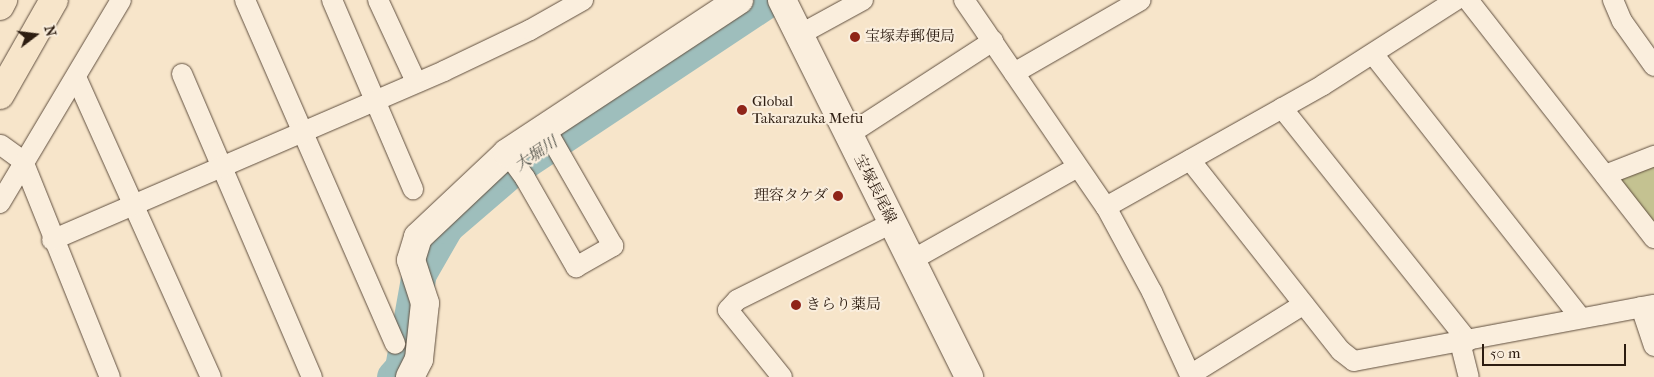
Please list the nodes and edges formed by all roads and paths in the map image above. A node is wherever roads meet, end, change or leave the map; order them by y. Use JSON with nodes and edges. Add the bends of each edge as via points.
{"nodes":[{"id":1,"x":3,"y":0,"type":"edge"},
{"id":2,"x":54,"y":0,"type":"edge"},
{"id":3,"x":121,"y":0,"type":"edge"},
{"id":4,"x":245,"y":0,"type":"edge"},
{"id":5,"x":332,"y":0,"type":"edge"},
{"id":6,"x":378,"y":0,"type":"edge"},
{"id":7,"x":583,"y":0,"type":"edge"},
{"id":8,"x":739,"y":0,"type":"edge"},
{"id":9,"x":782,"y":0,"type":"edge"},
{"id":10,"x":863,"y":0,"type":"edge"},
{"id":11,"x":964,"y":0,"type":"edge"},
{"id":12,"x":1140,"y":0,"type":"edge"},
{"id":13,"x":1456,"y":0,"type":"edge"},
{"id":14,"x":1468,"y":0,"type":"edge"},
{"id":15,"x":1613,"y":0,"type":"edge"},
{"id":16,"x":0,"y":6,"type":"edge"},
{"id":17,"x":799,"y":35,"type":"junction"},
{"id":18,"x":993,"y":41,"type":"junction"},
{"id":19,"x":1373,"y":54,"type":"junction"},
{"id":20,"x":1650,"y":54,"type":"edge"},
{"id":21,"x":1014,"y":73,"type":"junction"},
{"id":22,"x":182,"y":74,"type":"dead end"},
{"id":23,"x":76,"y":77,"type":"junction"},
{"id":24,"x":416,"y":82,"type":"junction"},
{"id":25,"x":0,"y":95,"type":"edge"},
{"id":26,"x":376,"y":99,"type":"junction"},
{"id":27,"x":1282,"y":108,"type":"junction"},
{"id":28,"x":300,"y":131,"type":"junction"},
{"id":29,"x":848,"y":135,"type":"junction"},
{"id":30,"x":550,"y":136,"type":"junction"},
{"id":31,"x":1,"y":145,"type":"edge"},
{"id":32,"x":1654,"y":156,"type":"edge"},
{"id":33,"x":1190,"y":160,"type":"junction"},
{"id":34,"x":23,"y":161,"type":"junction"},
{"id":35,"x":513,"y":162,"type":"junction"},
{"id":36,"x":221,"y":165,"type":"junction"},
{"id":37,"x":1078,"y":167,"type":"junction"},
{"id":38,"x":1605,"y":175,"type":"junction"},
{"id":39,"x":412,"y":189,"type":"dead end"},
{"id":40,"x":0,"y":203,"type":"edge"},
{"id":41,"x":132,"y":204,"type":"junction"},
{"id":42,"x":1106,"y":207,"type":"junction"},
{"id":43,"x":892,"y":223,"type":"junction"},
{"id":44,"x":1654,"y":238,"type":"edge"},
{"id":45,"x":52,"y":240,"type":"junction"},
{"id":46,"x":912,"y":260,"type":"junction"},
{"id":47,"x":1304,"y":304,"type":"junction"},
{"id":48,"x":1648,"y":306,"type":"edge"},
{"id":49,"x":1580,"y":317,"type":"junction"},
{"id":50,"x":1464,"y":342,"type":"junction"},
{"id":51,"x":394,"y":344,"type":"dead end"},
{"id":52,"x":1654,"y":346,"type":"edge"},
{"id":53,"x":1191,"y":376,"type":"edge"},
{"id":54,"x":110,"y":377,"type":"edge"},
{"id":55,"x":211,"y":377,"type":"edge"},
{"id":56,"x":312,"y":377,"type":"edge"},
{"id":57,"x":410,"y":377,"type":"edge"},
{"id":58,"x":782,"y":377,"type":"edge"},
{"id":59,"x":969,"y":377,"type":"edge"},
{"id":60,"x":1469,"y":377,"type":"edge"}],
"edges":[{"from":1,"to":16,"type":"highway"},
{"from":2,"to":25,"type":"highway"},
{"from":3,"to":23,"type":"street"},
{"from":4,"to":28,"type":"street"},
{"from":5,"to":26,"type":"street"},
{"from":6,"to":24,"type":"street"},
{"from":7,"to":24,"type":"street","via":[[530,30]]},
{"from":8,"to":30,"type":"street"},
{"from":9,"to":17,"type":"street","name":"宝塚長尾線"},
{"from":10,"to":17,"type":"street"},
{"from":11,"to":18,"type":"street"},
{"from":12,"to":21,"type":"street"},
{"from":13,"to":19,"type":"street"},
{"from":14,"to":38,"type":"street"},
{"from":15,"to":20,"type":"street"},
{"from":17,"to":29,"type":"street","name":"宝塚長尾線"},
{"from":18,"to":21,"type":"street"},
{"from":18,"to":29,"type":"street"},
{"from":19,"to":27,"type":"street"},
{"from":19,"to":49,"type":"street"},
{"from":21,"to":37,"type":"street"},
{"from":22,"to":36,"type":"street"},
{"from":23,"to":34,"type":"street"},
{"from":23,"to":41,"type":"street"},
{"from":24,"to":26,"type":"street"},
{"from":26,"to":28,"type":"street"},
{"from":26,"to":39,"type":"street"},
{"from":27,"to":33,"type":"street"},
{"from":27,"to":50,"type":"street"},
{"from":28,"to":36,"type":"street"},
{"from":28,"to":51,"type":"street"},
{"from":29,"to":43,"type":"street","name":"宝塚長尾線"},
{"from":30,"to":35,"type":"street"},
{"from":30,"to":35,"type":"street","via":[[613,246],[576,268]]},
{"from":31,"to":34,"type":"street"},
{"from":32,"to":38,"type":"street"},
{"from":33,"to":42,"type":"street"},
{"from":33,"to":47,"type":"street"},
{"from":34,"to":40,"type":"street"},
{"from":34,"to":45,"type":"street"},
{"from":35,"to":57,"type":"street","via":[[418,237],[411,260],[425,303],[418,359]]},
{"from":36,"to":41,"type":"street","via":[[152,198]]},
{"from":36,"to":56,"type":"street"},
{"from":37,"to":42,"type":"street"},
{"from":37,"to":46,"type":"street","via":[[949,236]]},
{"from":38,"to":44,"type":"street"},
{"from":41,"to":45,"type":"street"},
{"from":41,"to":55,"type":"street"},
{"from":42,"to":53,"type":"street","via":[[1152,292]]},
{"from":43,"to":46,"type":"street","name":"宝塚長尾線"},
{"from":43,"to":58,"type":"street","via":[[737,300],[728,310]]},
{"from":45,"to":54,"type":"street"},
{"from":46,"to":59,"type":"street","name":"宝塚長尾線"},
{"from":47,"to":50,"type":"street","via":[[1341,352],[1354,361]]},
{"from":47,"to":53,"type":"street"},
{"from":48,"to":49,"type":"street"},
{"from":48,"to":52,"type":"street"},
{"from":49,"to":50,"type":"street"},
{"from":50,"to":60,"type":"street"}]}
